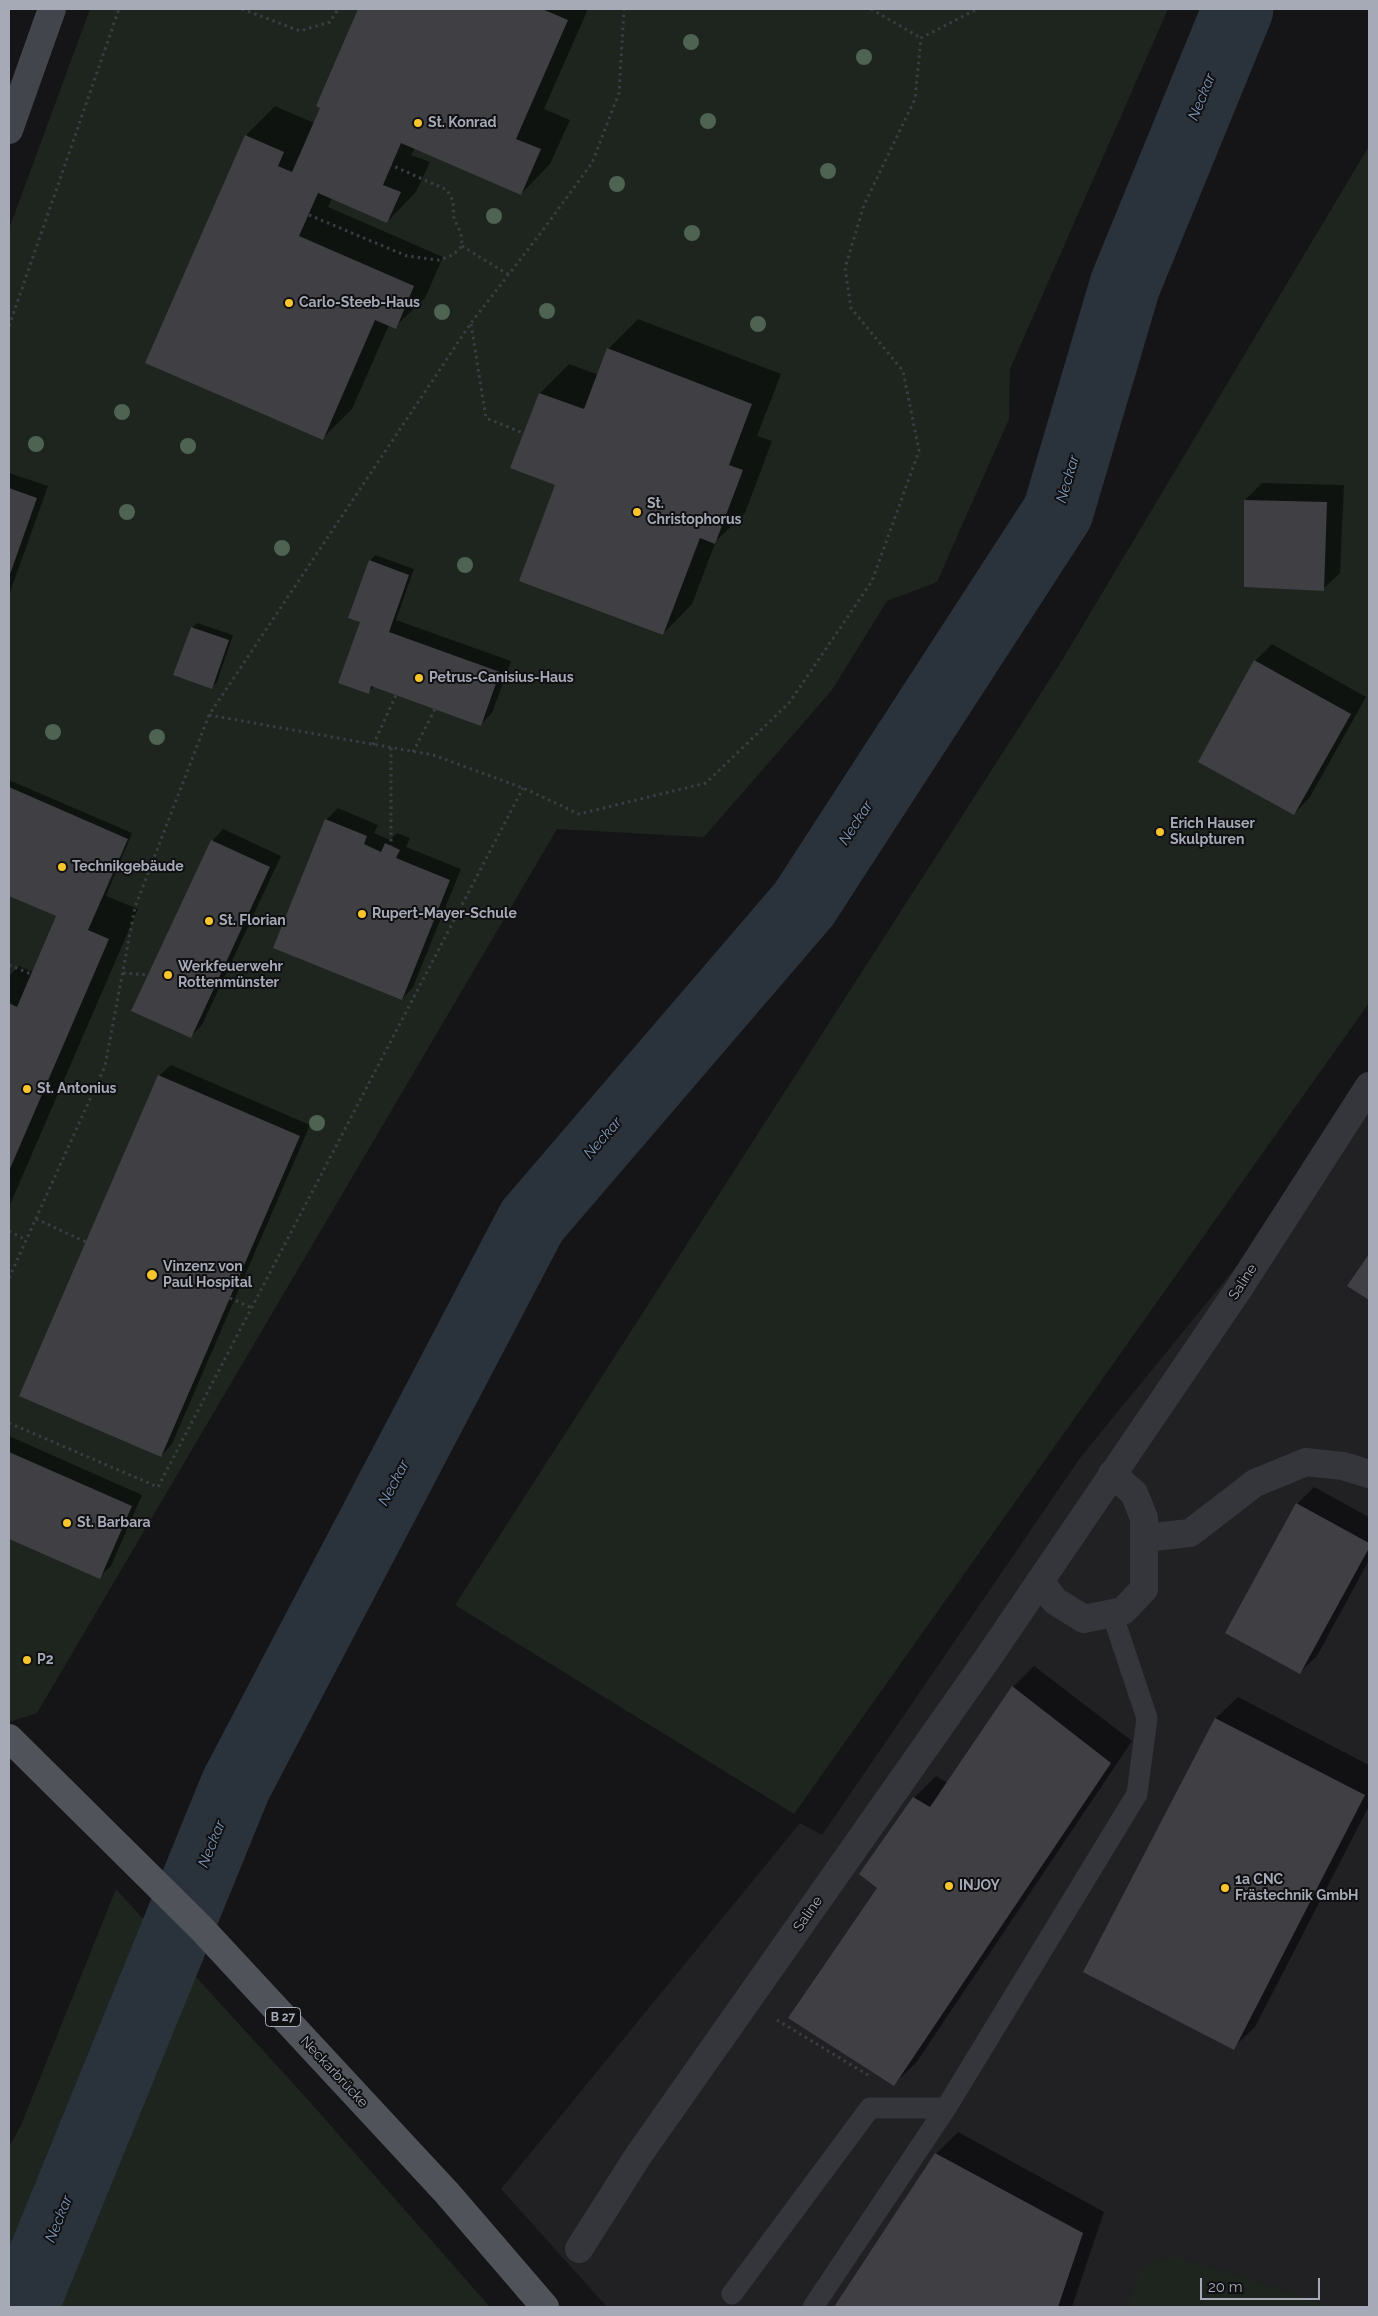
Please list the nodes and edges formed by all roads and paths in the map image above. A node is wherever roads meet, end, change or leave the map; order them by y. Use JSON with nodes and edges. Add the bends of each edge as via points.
{"nodes":[{"id":1,"x":52,"y":9,"type":"edge"},
{"id":2,"x":119,"y":9,"type":"edge"},
{"id":3,"x":242,"y":9,"type":"edge"},
{"id":4,"x":338,"y":9,"type":"edge"},
{"id":5,"x":624,"y":9,"type":"edge"},
{"id":6,"x":871,"y":9,"type":"edge"},
{"id":7,"x":977,"y":9,"type":"edge"},
{"id":8,"x":921,"y":38,"type":"junction"},
{"id":9,"x":9,"y":130,"type":"edge"},
{"id":10,"x":391,"y":165,"type":"dead end"},
{"id":11,"x":309,"y":215,"type":"dead end"},
{"id":12,"x":462,"y":246,"type":"junction"},
{"id":13,"x":509,"y":275,"type":"junction"},
{"id":14,"x":471,"y":324,"type":"junction"},
{"id":15,"x":9,"y":326,"type":"edge"},
{"id":16,"x":523,"y":433,"type":"dead end"},
{"id":17,"x":396,"y":695,"type":"dead end"},
{"id":18,"x":435,"y":709,"type":"dead end"},
{"id":19,"x":209,"y":715,"type":"junction"},
{"id":20,"x":374,"y":745,"type":"junction"},
{"id":21,"x":391,"y":748,"type":"junction"},
{"id":22,"x":413,"y":752,"type":"junction"},
{"id":23,"x":523,"y":788,"type":"junction"},
{"id":24,"x":391,"y":846,"type":"dead end"},
{"id":25,"x":9,"y":965,"type":"edge"},
{"id":26,"x":123,"y":973,"type":"junction"},
{"id":27,"x":31,"y":974,"type":"dead end"},
{"id":28,"x":148,"y":975,"type":"dead end"},
{"id":29,"x":1369,"y":1086,"type":"edge"},
{"id":30,"x":36,"y":1219,"type":"junction"},
{"id":31,"x":9,"y":1231,"type":"edge"},
{"id":32,"x":26,"y":1240,"type":"junction"},
{"id":33,"x":86,"y":1242,"type":"dead end"},
{"id":34,"x":9,"y":1278,"type":"edge"},
{"id":35,"x":230,"y":1298,"type":"dead end"},
{"id":36,"x":252,"y":1308,"type":"junction"},
{"id":37,"x":9,"y":1423,"type":"edge"},
{"id":38,"x":1112,"y":1474,"type":"junction"},
{"id":39,"x":1369,"y":1474,"type":"edge"},
{"id":40,"x":1144,"y":1538,"type":"junction"},
{"id":41,"x":1040,"y":1582,"type":"junction"},
{"id":42,"x":1112,"y":1613,"type":"junction"},
{"id":43,"x":9,"y":1738,"type":"edge"},
{"id":44,"x":748,"y":2000,"type":"junction"},
{"id":45,"x":876,"y":2080,"type":"dead end"},
{"id":46,"x":946,"y":2108,"type":"junction"},
{"id":47,"x":578,"y":2249,"type":"dead end"},
{"id":48,"x":732,"y":2294,"type":"dead end"},
{"id":49,"x":545,"y":2307,"type":"edge"},
{"id":50,"x":812,"y":2307,"type":"edge"}],
"edges":[{"from":1,"to":9,"type":"street"},
{"from":2,"to":15,"type":"path"},
{"from":3,"to":4,"type":"path","via":[[300,31],[330,22]]},
{"from":5,"to":13,"type":"path","via":[[618,93],[592,163]]},
{"from":6,"to":8,"type":"path"},
{"from":7,"to":8,"type":"path"},
{"from":8,"to":23,"type":"path","via":[[915,99],[864,204],[845,268],[851,308],[903,371],[919,451],[872,581],[789,703],[706,783],[579,814]]},
{"from":10,"to":12,"type":"path","via":[[447,190],[453,200],[454,219],[461,233]]},
{"from":11,"to":12,"type":"path","via":[[407,256],[439,260],[453,255]]},
{"from":12,"to":13,"type":"path"},
{"from":13,"to":14,"type":"path"},
{"from":14,"to":16,"type":"path","via":[[486,418]]},
{"from":14,"to":19,"type":"path"},
{"from":17,"to":20,"type":"path"},
{"from":18,"to":22,"type":"path"},
{"from":19,"to":20,"type":"path"},
{"from":19,"to":26,"type":"path","via":[[135,907]]},
{"from":20,"to":21,"type":"path"},
{"from":21,"to":22,"type":"path"},
{"from":21,"to":24,"type":"path"},
{"from":22,"to":23,"type":"path","via":[[433,755]]},
{"from":23,"to":36,"type":"path"},
{"from":25,"to":27,"type":"path"},
{"from":26,"to":28,"type":"path"},
{"from":26,"to":30,"type":"path","via":[[105,1066]]},
{"from":29,"to":38,"type":"street","name":"Saline","via":[[1238,1290]]},
{"from":30,"to":32,"type":"path"},
{"from":30,"to":33,"type":"path"},
{"from":31,"to":32,"type":"path"},
{"from":32,"to":34,"type":"path"},
{"from":35,"to":36,"type":"path"},
{"from":36,"to":37,"type":"path","via":[[158,1487]]},
{"from":38,"to":40,"type":"street","via":[[1134,1493],[1144,1518]]},
{"from":38,"to":41,"type":"street","name":"Saline"},
{"from":39,"to":40,"type":"street","via":[[1343,1466],[1306,1462],[1255,1483],[1190,1533]]},
{"from":40,"to":42,"type":"street","via":[[1144,1589],[1123,1611]]},
{"from":41,"to":42,"type":"street","via":[[1055,1601],[1084,1619]]},
{"from":41,"to":44,"type":"street","name":"Saline"},
{"from":42,"to":46,"type":"lane","via":[[1147,1718],[1137,1794]]},
{"from":43,"to":49,"type":"main road","name":"Neckarbrücke","number":"B 27","bridge":true,"via":[[201,1928],[447,2194]]},
{"from":44,"to":45,"type":"path"},
{"from":44,"to":47,"type":"street","name":"Saline","via":[[638,2156]]},
{"from":46,"to":48,"type":"lane","via":[[870,2108]]},
{"from":46,"to":50,"type":"lane"}]}
